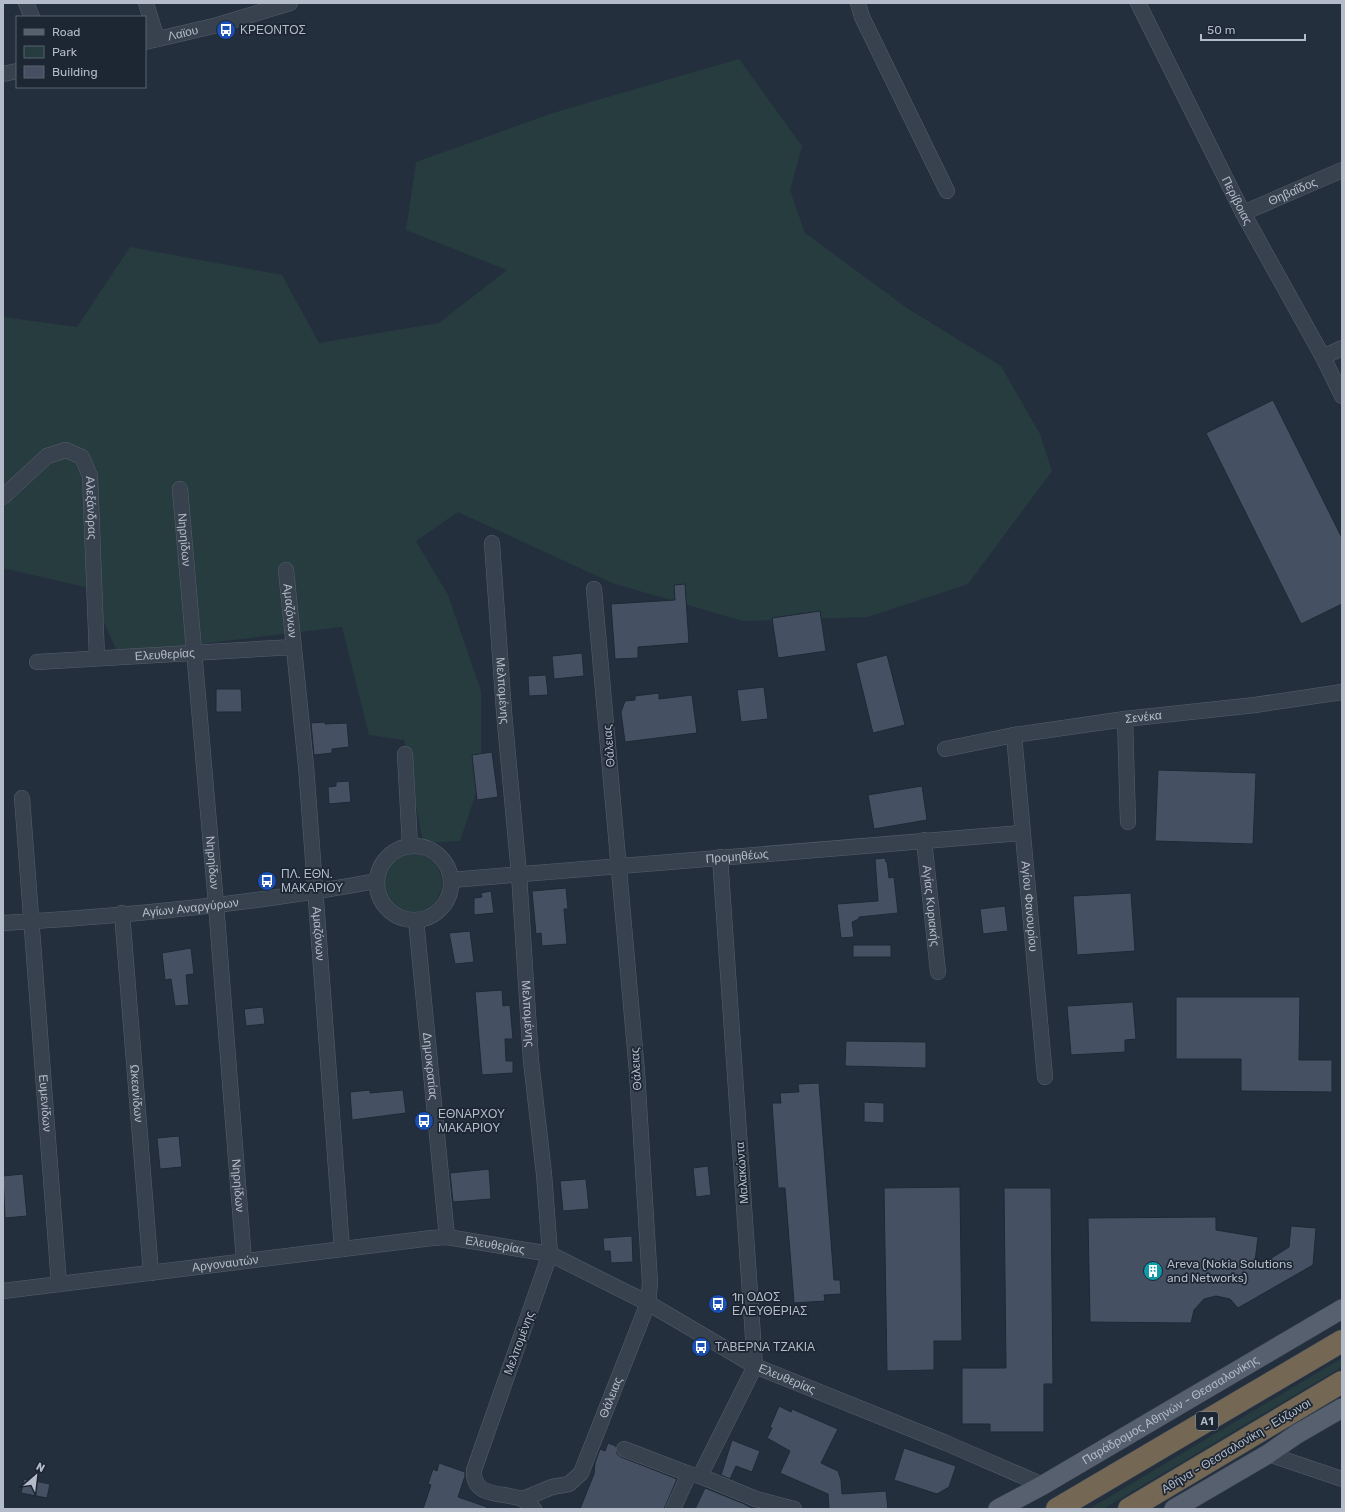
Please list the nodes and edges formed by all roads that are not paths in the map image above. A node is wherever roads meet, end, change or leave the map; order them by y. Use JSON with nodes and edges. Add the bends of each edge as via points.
{"nodes":[{"id":1,"x":26,"y":3,"type":"edge"},
{"id":2,"x":146,"y":3,"type":"edge"},
{"id":3,"x":290,"y":3,"type":"edge"},
{"id":4,"x":858,"y":3,"type":"edge"},
{"id":5,"x":1138,"y":3,"type":"edge"},
{"id":6,"x":32,"y":16,"type":"edge"},
{"id":7,"x":151,"y":40,"type":"edge"},
{"id":8,"x":16,"y":70,"type":"edge"},
{"id":9,"x":3,"y":74,"type":"edge"},
{"id":10,"x":1342,"y":170,"type":"edge"},
{"id":11,"x":947,"y":191,"type":"dead end"},
{"id":12,"x":1243,"y":213,"type":"junction"},
{"id":13,"x":1342,"y":348,"type":"edge"},
{"id":14,"x":1323,"y":356,"type":"junction"},
{"id":15,"x":1342,"y":396,"type":"edge"},
{"id":16,"x":180,"y":489,"type":"dead end"},
{"id":17,"x":3,"y":497,"type":"edge"},
{"id":18,"x":492,"y":544,"type":"dead end"},
{"id":19,"x":286,"y":570,"type":"dead end"},
{"id":20,"x":594,"y":589,"type":"dead end"},
{"id":21,"x":294,"y":647,"type":"junction"},
{"id":22,"x":194,"y":652,"type":"junction"},
{"id":23,"x":97,"y":658,"type":"junction"},
{"id":24,"x":37,"y":662,"type":"dead end"},
{"id":25,"x":1342,"y":692,"type":"edge"},
{"id":26,"x":1125,"y":719,"type":"junction"},
{"id":27,"x":1014,"y":735,"type":"junction"},
{"id":28,"x":945,"y":749,"type":"dead end"},
{"id":29,"x":405,"y":754,"type":"dead end"},
{"id":30,"x":22,"y":798,"type":"dead end"},
{"id":31,"x":1128,"y":822,"type":"dead end"},
{"id":32,"x":1022,"y":833,"type":"junction"},
{"id":33,"x":924,"y":840,"type":"junction"},
{"id":34,"x":410,"y":846,"type":"junction"},
{"id":35,"x":720,"y":857,"type":"junction"},
{"id":36,"x":618,"y":866,"type":"junction"},
{"id":37,"x":519,"y":874,"type":"junction"},
{"id":38,"x":451,"y":880,"type":"junction"},
{"id":39,"x":376,"y":881,"type":"junction"},
{"id":40,"x":315,"y":892,"type":"junction"},
{"id":41,"x":216,"y":904,"type":"junction"},
{"id":42,"x":122,"y":914,"type":"junction"},
{"id":43,"x":416,"y":920,"type":"junction"},
{"id":44,"x":32,"y":921,"type":"junction"},
{"id":45,"x":3,"y":923,"type":"edge"},
{"id":46,"x":938,"y":972,"type":"dead end"},
{"id":47,"x":1045,"y":1077,"type":"dead end"},
{"id":48,"x":447,"y":1237,"type":"junction"},
{"id":49,"x":342,"y":1249,"type":"junction"},
{"id":50,"x":550,"y":1254,"type":"junction"},
{"id":51,"x":244,"y":1261,"type":"junction"},
{"id":52,"x":151,"y":1273,"type":"junction"},
{"id":53,"x":59,"y":1284,"type":"junction"},
{"id":54,"x":3,"y":1291,"type":"edge"},
{"id":55,"x":648,"y":1302,"type":"junction"},
{"id":56,"x":1342,"y":1309,"type":"edge"},
{"id":57,"x":1342,"y":1341,"type":"edge"},
{"id":58,"x":755,"y":1366,"type":"junction"},
{"id":59,"x":1342,"y":1382,"type":"edge"},
{"id":60,"x":1342,"y":1408,"type":"edge"},
{"id":61,"x":624,"y":1448,"type":"dead end"},
{"id":62,"x":1268,"y":1454,"type":"junction"},
{"id":63,"x":694,"y":1475,"type":"junction"},
{"id":64,"x":1342,"y":1479,"type":"edge"},
{"id":65,"x":1043,"y":1485,"type":"junction"},
{"id":66,"x":529,"y":1504,"type":"edge"},
{"id":67,"x":784,"y":1508,"type":"edge"},
{"id":68,"x":672,"y":1509,"type":"edge"},
{"id":69,"x":998,"y":1509,"type":"edge"},
{"id":70,"x":1057,"y":1509,"type":"edge"},
{"id":71,"x":1129,"y":1509,"type":"edge"},
{"id":72,"x":1174,"y":1509,"type":"edge"}],
"edges":[{"from":1,"to":6,"type":"street"},
{"from":2,"to":7,"type":"street"},
{"from":3,"to":7,"type":"street","name":"Λαϊου","via":[[218,25]]},
{"from":4,"to":11,"type":"street","via":[[862,17]]},
{"from":5,"to":12,"type":"street","name":"Περίβοιας"},
{"from":8,"to":9,"type":"street"},
{"from":10,"to":12,"type":"street","name":"Θηβαΐδος"},
{"from":12,"to":14,"type":"street","name":"Περίβοιας"},
{"from":13,"to":14,"type":"street"},
{"from":14,"to":15,"type":"street","name":"Περίβοιας"},
{"from":16,"to":22,"type":"street","name":"Νηρηίδων"},
{"from":17,"to":23,"type":"street","name":"Αλεξάνδρας","via":[[47,456],[66,450],[82,457],[90,476]]},
{"from":18,"to":37,"type":"street","name":"Μελπομένης"},
{"from":19,"to":21,"type":"street","name":"Αμαζόνων"},
{"from":20,"to":36,"type":"street","name":"Θάλειας"},
{"from":21,"to":22,"type":"street","name":"Ελευθερίας"},
{"from":21,"to":40,"type":"street","name":"Αμαζόνων"},
{"from":22,"to":23,"type":"street","name":"Ελευθερίας"},
{"from":22,"to":41,"type":"street","name":"Νηρηίδων"},
{"from":23,"to":24,"type":"street","name":"Ελευθερίας"},
{"from":25,"to":26,"type":"street","name":"Σενέκα","via":[[1255,705]]},
{"from":26,"to":27,"type":"street","name":"Σενέκα"},
{"from":26,"to":31,"type":"street"},
{"from":27,"to":28,"type":"street","name":"Σενέκα"},
{"from":27,"to":32,"type":"street","name":"Αγίου Φανουρίου"},
{"from":29,"to":34,"type":"street"},
{"from":30,"to":44,"type":"street","name":"Ευμενίδων"},
{"from":32,"to":33,"type":"street","name":"Προμηθέως"},
{"from":32,"to":47,"type":"street","name":"Αγίου Φανουρίου"},
{"from":33,"to":35,"type":"street","name":"Προμηθέως"},
{"from":33,"to":46,"type":"street","name":"Αγίας Κυριακής"},
{"from":34,"to":38,"type":"street","via":[[431,850],[441,858],[448,868]]},
{"from":34,"to":39,"type":"street","via":[[396,850],[386,858]]},
{"from":35,"to":36,"type":"street","name":"Προμηθέως"},
{"from":35,"to":58,"type":"street","name":"Μαλακώντα"},
{"from":36,"to":37,"type":"street","name":"Προμηθέως"},
{"from":36,"to":55,"type":"street","name":"Θάλειας","via":[[637,1072],[650,1283]]},
{"from":37,"to":38,"type":"street","name":"Προμηθέως"},
{"from":37,"to":50,"type":"street","name":"Μελπομένης","via":[[531,1061]]},
{"from":38,"to":43,"type":"street","via":[[450,892],[445,903],[426,919]]},
{"from":39,"to":40,"type":"street","name":"Αγίων Αναργύρων"},
{"from":39,"to":43,"type":"street","via":[[377,893],[391,913],[402,919]]},
{"from":40,"to":41,"type":"street","name":"Αγίων Αναργύρων"},
{"from":40,"to":49,"type":"street","name":"Αμαζόνων"},
{"from":41,"to":42,"type":"street","name":"Αγίων Αναργύρων"},
{"from":41,"to":51,"type":"street","name":"Νηρηίδων"},
{"from":42,"to":44,"type":"street","name":"Αγίων Αναργύρων"},
{"from":42,"to":52,"type":"street","name":"Ωκεανίδων"},
{"from":43,"to":48,"type":"street","name":"Δημοκρατίας"},
{"from":44,"to":45,"type":"street","name":"Αγίων Αναργύρων"},
{"from":44,"to":53,"type":"street","name":"Ευμενίδων"},
{"from":48,"to":49,"type":"street","name":"Αργοναυτών"},
{"from":48,"to":50,"type":"street","name":"Ελευθερίας"},
{"from":49,"to":51,"type":"street","name":"Αργοναυτών"},
{"from":50,"to":55,"type":"street","name":"Ελευθερίας"},
{"from":50,"to":66,"type":"street","name":"Μελπομένης","via":[[473,1479],[476,1485],[484,1490]]},
{"from":51,"to":52,"type":"street","name":"Αργοναυτών"},
{"from":52,"to":53,"type":"street","name":"Αργοναυτών"},
{"from":53,"to":54,"type":"street","name":"Αργοναυτών"},
{"from":55,"to":58,"type":"street","name":"Ελευθερίας"},
{"from":55,"to":66,"type":"street","name":"Θάλειας","via":[[581,1473],[569,1484],[552,1487]]},
{"from":56,"to":65,"type":"main road","name":"Παράδρομος Αθηνών - Θεσσαλονίκης"},
{"from":57,"to":70,"type":"highway","number":"Α1"},
{"from":58,"to":63,"type":"street"},
{"from":58,"to":65,"type":"street","name":"Ελευθερίας"},
{"from":59,"to":71,"type":"highway","name":"Αθήνα - Θεσσαλονίκη - Εύζωνοι"},
{"from":60,"to":62,"type":"main road"},
{"from":61,"to":63,"type":"street"},
{"from":62,"to":64,"type":"street"},
{"from":62,"to":72,"type":"main road"},
{"from":63,"to":67,"type":"street","via":[[756,1500]]},
{"from":63,"to":68,"type":"street"},
{"from":65,"to":69,"type":"main road","name":"Παράδρομος Αθηνών - Θεσσαλονίκης"}]}
